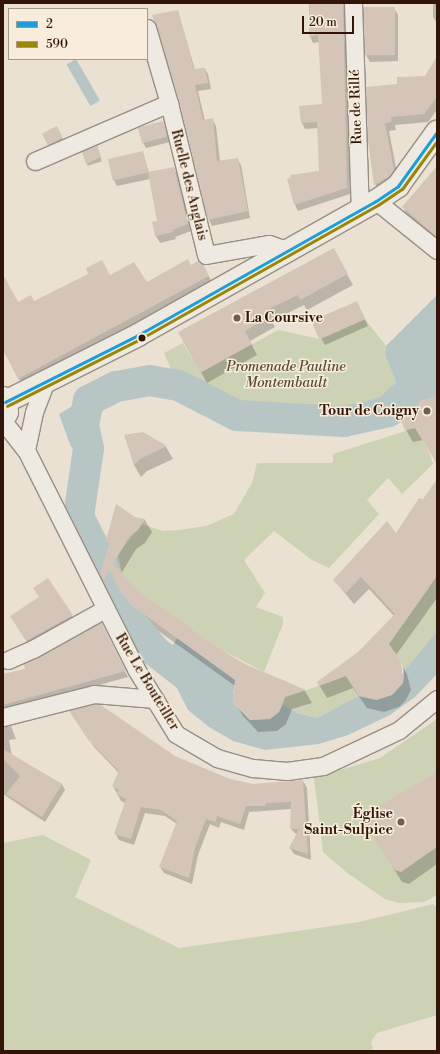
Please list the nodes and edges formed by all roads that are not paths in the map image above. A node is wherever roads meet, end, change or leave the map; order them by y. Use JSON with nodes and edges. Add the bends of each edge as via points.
{"nodes":[{"id":1,"x":353,"y":3,"type":"edge"},
{"id":2,"x":148,"y":31,"type":"edge"},
{"id":3,"x":169,"y":103,"type":"junction"},
{"id":4,"x":437,"y":132,"type":"edge"},
{"id":5,"x":35,"y":161,"type":"dead end"},
{"id":6,"x":368,"y":206,"type":"junction"},
{"id":7,"x":437,"y":250,"type":"edge"},
{"id":8,"x":289,"y":251,"type":"junction"},
{"id":9,"x":45,"y":383,"type":"junction"},
{"id":10,"x":4,"y":410,"type":"edge"},
{"id":11,"x":26,"y":450,"type":"junction"},
{"id":12,"x":105,"y":608,"type":"junction"},
{"id":13,"x":8,"y":660,"type":"dead end"},
{"id":14,"x":155,"y":699,"type":"junction"},
{"id":15,"x":437,"y":699,"type":"edge"},
{"id":16,"x":3,"y":717,"type":"edge"}],
"edges":[{"from":1,"to":6,"type":"street","name":"Rue de Rillé"},
{"from":2,"to":3,"type":"street","name":"Ruelle des Anglais"},
{"from":3,"to":5,"type":"street"},
{"from":3,"to":8,"type":"street","name":"Ruelle des Anglais","via":[[206,255],[269,244]]},
{"from":4,"to":6,"type":"main road","via":[[398,186]]},
{"from":6,"to":7,"type":"street"},
{"from":6,"to":8,"type":"main road"},
{"from":8,"to":9,"type":"main road","via":[[138,335]]},
{"from":9,"to":10,"type":"main road"},
{"from":9,"to":11,"type":"street","via":[[34,412]]},
{"from":10,"to":11,"type":"street","name":"Rue Le Bouteiller"},
{"from":11,"to":12,"type":"street","name":"Rue Le Bouteiller"},
{"from":12,"to":13,"type":"street","via":[[33,649]]},
{"from":12,"to":14,"type":"street","name":"Rue Le Bouteiller","via":[[136,669]]},
{"from":14,"to":15,"type":"street","name":"Rue Le Bouteiller","via":[[176,734],[217,758],[252,768],[287,771],[323,766],[372,745],[399,730]]},
{"from":14,"to":16,"type":"street","via":[[94,694]]}]}
